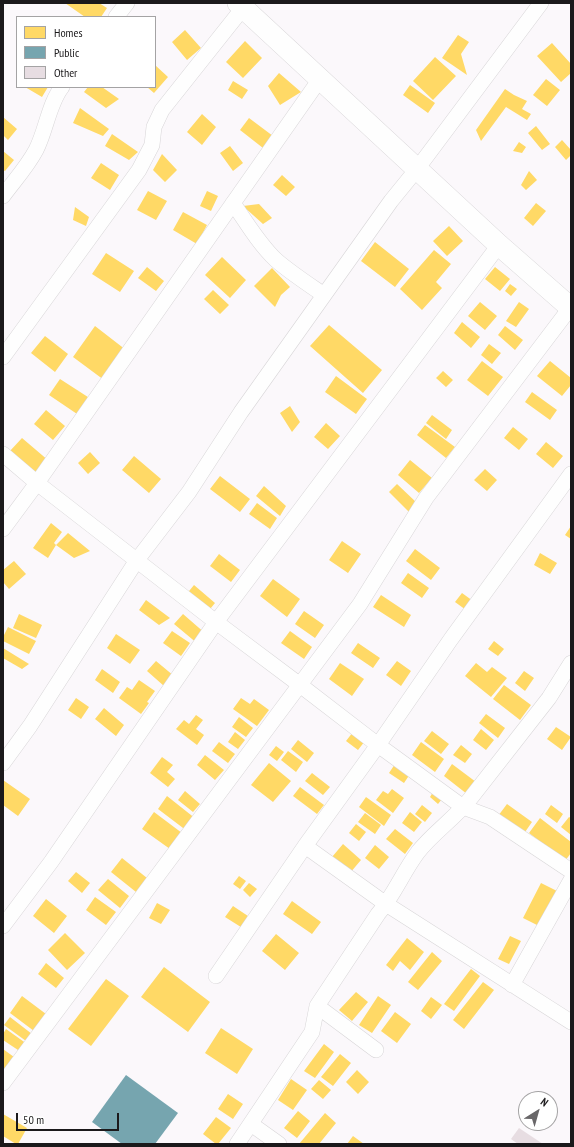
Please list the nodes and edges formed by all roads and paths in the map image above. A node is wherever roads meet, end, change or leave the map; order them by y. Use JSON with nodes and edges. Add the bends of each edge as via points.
{"nodes":[{"id":1,"x":127,"y":3,"type":"edge"},
{"id":2,"x":541,"y":3,"type":"edge"},
{"id":3,"x":240,"y":5,"type":"edge"},
{"id":4,"x":117,"y":16,"type":"edge"},
{"id":5,"x":320,"y":79,"type":"junction"},
{"id":6,"x":61,"y":88,"type":"edge"},
{"id":7,"x":417,"y":169,"type":"junction"},
{"id":8,"x":3,"y":196,"type":"edge"},
{"id":9,"x":233,"y":203,"type":"junction"},
{"id":10,"x":499,"y":245,"type":"junction"},
{"id":11,"x":324,"y":295,"type":"junction"},
{"id":12,"x":569,"y":303,"type":"edge"},
{"id":13,"x":3,"y":357,"type":"edge"},
{"id":14,"x":3,"y":454,"type":"edge"},
{"id":15,"x":571,"y":474,"type":"edge"},
{"id":16,"x":37,"y":483,"type":"junction"},
{"id":17,"x":3,"y":529,"type":"edge"},
{"id":18,"x":137,"y":560,"type":"junction"},
{"id":19,"x":216,"y":622,"type":"junction"},
{"id":20,"x":571,"y":663,"type":"edge"},
{"id":21,"x":300,"y":685,"type":"junction"},
{"id":22,"x":378,"y":745,"type":"junction"},
{"id":23,"x":3,"y":763,"type":"edge"},
{"id":24,"x":463,"y":807,"type":"junction"},
{"id":25,"x":306,"y":846,"type":"junction"},
{"id":26,"x":571,"y":871,"type":"edge"},
{"id":27,"x":571,"y":880,"type":"edge"},
{"id":28,"x":386,"y":904,"type":"junction"},
{"id":29,"x":3,"y":926,"type":"edge"},
{"id":30,"x":216,"y":976,"type":"dead end"},
{"id":31,"x":512,"y":985,"type":"junction"},
{"id":32,"x":317,"y":1006,"type":"junction"},
{"id":33,"x":571,"y":1022,"type":"edge"},
{"id":34,"x":376,"y":1050,"type":"dead end"},
{"id":35,"x":3,"y":1082,"type":"edge"},
{"id":36,"x":251,"y":1124,"type":"junction"},
{"id":37,"x":237,"y":1144,"type":"edge"},
{"id":38,"x":279,"y":1144,"type":"edge"}],
"edges":[{"from":1,"to":4,"type":"street"},
{"from":2,"to":7,"type":"street"},
{"from":3,"to":5,"type":"street"},
{"from":3,"to":13,"type":"street","via":[[162,110],[154,127],[152,146],[139,170]]},
{"from":5,"to":7,"type":"street"},
{"from":5,"to":9,"type":"street"},
{"from":6,"to":8,"type":"street","via":[[56,94],[36,150]]},
{"from":7,"to":10,"type":"street"},
{"from":7,"to":11,"type":"street"},
{"from":9,"to":11,"type":"street","via":[[276,260]]},
{"from":9,"to":16,"type":"street"},
{"from":10,"to":12,"type":"street"},
{"from":10,"to":19,"type":"street"},
{"from":11,"to":18,"type":"street","via":[[241,412],[189,492]]},
{"from":12,"to":21,"type":"street","via":[[426,498],[360,604]]},
{"from":14,"to":16,"type":"street"},
{"from":15,"to":22,"type":"street","via":[[451,639]]},
{"from":16,"to":17,"type":"street"},
{"from":16,"to":18,"type":"street"},
{"from":18,"to":19,"type":"street"},
{"from":18,"to":23,"type":"street","via":[[30,726]]},
{"from":19,"to":21,"type":"street"},
{"from":19,"to":29,"type":"street","via":[[51,862]]},
{"from":20,"to":24,"type":"street","via":[[549,698]]},
{"from":21,"to":22,"type":"street"},
{"from":21,"to":35,"type":"street"},
{"from":22,"to":24,"type":"street"},
{"from":22,"to":25,"type":"street"},
{"from":24,"to":26,"type":"street","via":[[490,817]]},
{"from":24,"to":28,"type":"street","via":[[418,853]]},
{"from":25,"to":28,"type":"street"},
{"from":25,"to":30,"type":"street"},
{"from":27,"to":31,"type":"street"},
{"from":28,"to":31,"type":"street"},
{"from":28,"to":32,"type":"street"},
{"from":31,"to":33,"type":"street"},
{"from":32,"to":34,"type":"street"},
{"from":32,"to":36,"type":"street","via":[[312,1032]]},
{"from":36,"to":37,"type":"street"},
{"from":36,"to":38,"type":"street"}]}
